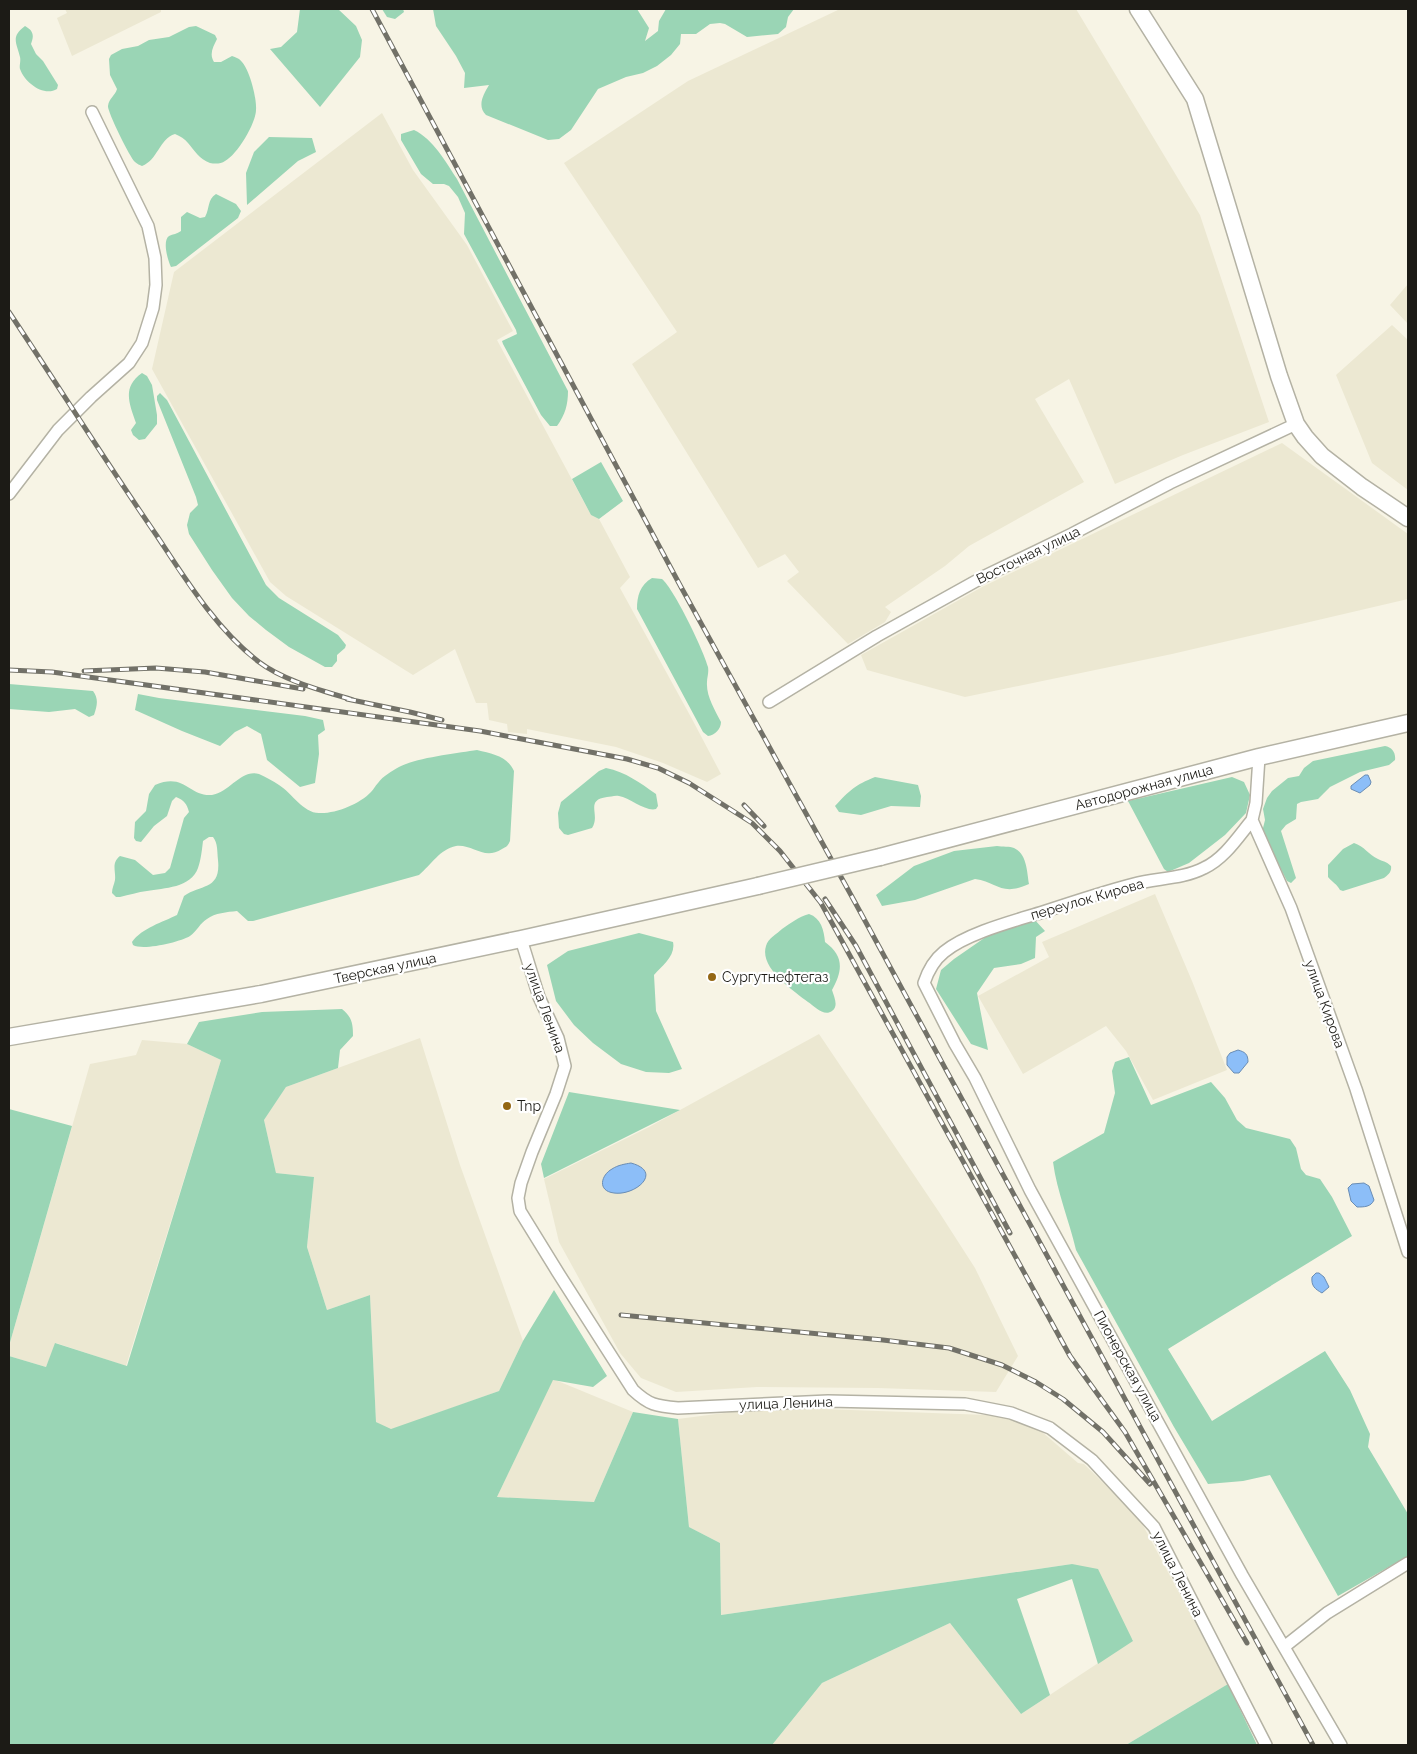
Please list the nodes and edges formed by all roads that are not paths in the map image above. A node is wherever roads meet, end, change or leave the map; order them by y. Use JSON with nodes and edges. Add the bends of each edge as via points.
{"nodes":[{"id":1,"x":1138,"y":9,"type":"edge"},
{"id":2,"x":92,"y":112,"type":"dead end"},
{"id":3,"x":1296,"y":424,"type":"junction"},
{"id":4,"x":9,"y":494,"type":"edge"},
{"id":5,"x":1408,"y":518,"type":"edge"},
{"id":6,"x":769,"y":702,"type":"dead end"},
{"id":7,"x":1408,"y":723,"type":"edge"},
{"id":8,"x":1259,"y":757,"type":"junction"},
{"id":9,"x":1252,"y":820,"type":"junction"},
{"id":10,"x":758,"y":886,"type":"joint"},
{"id":11,"x":521,"y":940,"type":"junction"},
{"id":12,"x":924,"y":983,"type":"joint"},
{"id":13,"x":9,"y":1037,"type":"edge"},
{"id":14,"x":1408,"y":1252,"type":"edge"},
{"id":15,"x":1408,"y":1563,"type":"edge"},
{"id":16,"x":1284,"y":1647,"type":"junction"},
{"id":17,"x":1266,"y":1745,"type":"edge"},
{"id":18,"x":1341,"y":1745,"type":"edge"}],
"edges":[{"from":1,"to":3,"type":"main road","via":[[1195,98]]},
{"from":2,"to":4,"type":"street","via":[[148,226],[155,258],[153,308],[142,344],[129,363],[58,430]]},
{"from":3,"to":5,"type":"main road","via":[[1322,456],[1362,488]]},
{"from":3,"to":6,"type":"street","name":"Восточная улица","via":[[985,576],[877,636]]},
{"from":7,"to":8,"type":"main road","name":"Автодорожная улица"},
{"from":8,"to":9,"type":"street"},
{"from":8,"to":10,"type":"main road","name":"Автодорожная улица","bridge":true},
{"from":9,"to":12,"type":"street","name":"переулок Кирова","via":[[1223,854],[1205,868],[1134,884],[984,932],[944,952],[929,970]]},
{"from":9,"to":14,"type":"street","name":"улица Кирова","via":[[1291,908],[1356,1089]]},
{"from":10,"to":11,"type":"main road","name":"Тверская улица"},
{"from":11,"to":13,"type":"main road","name":"Тверская улица","via":[[261,994]]},
{"from":11,"to":17,"type":"street","name":"улица Ленина","via":[[539,997],[558,1038],[564,1066],[521,1183],[520,1211],[633,1390],[655,1406],[678,1408],[828,1402],[965,1404],[1011,1413],[1050,1428],[1092,1460],[1154,1527]]},
{"from":12,"to":16,"type":"street","name":"Пионерская улица","via":[[1035,1198]]},
{"from":15,"to":16,"type":"street","via":[[1327,1613]]},
{"from":16,"to":18,"type":"street","name":"Пионерская улица"}]}
